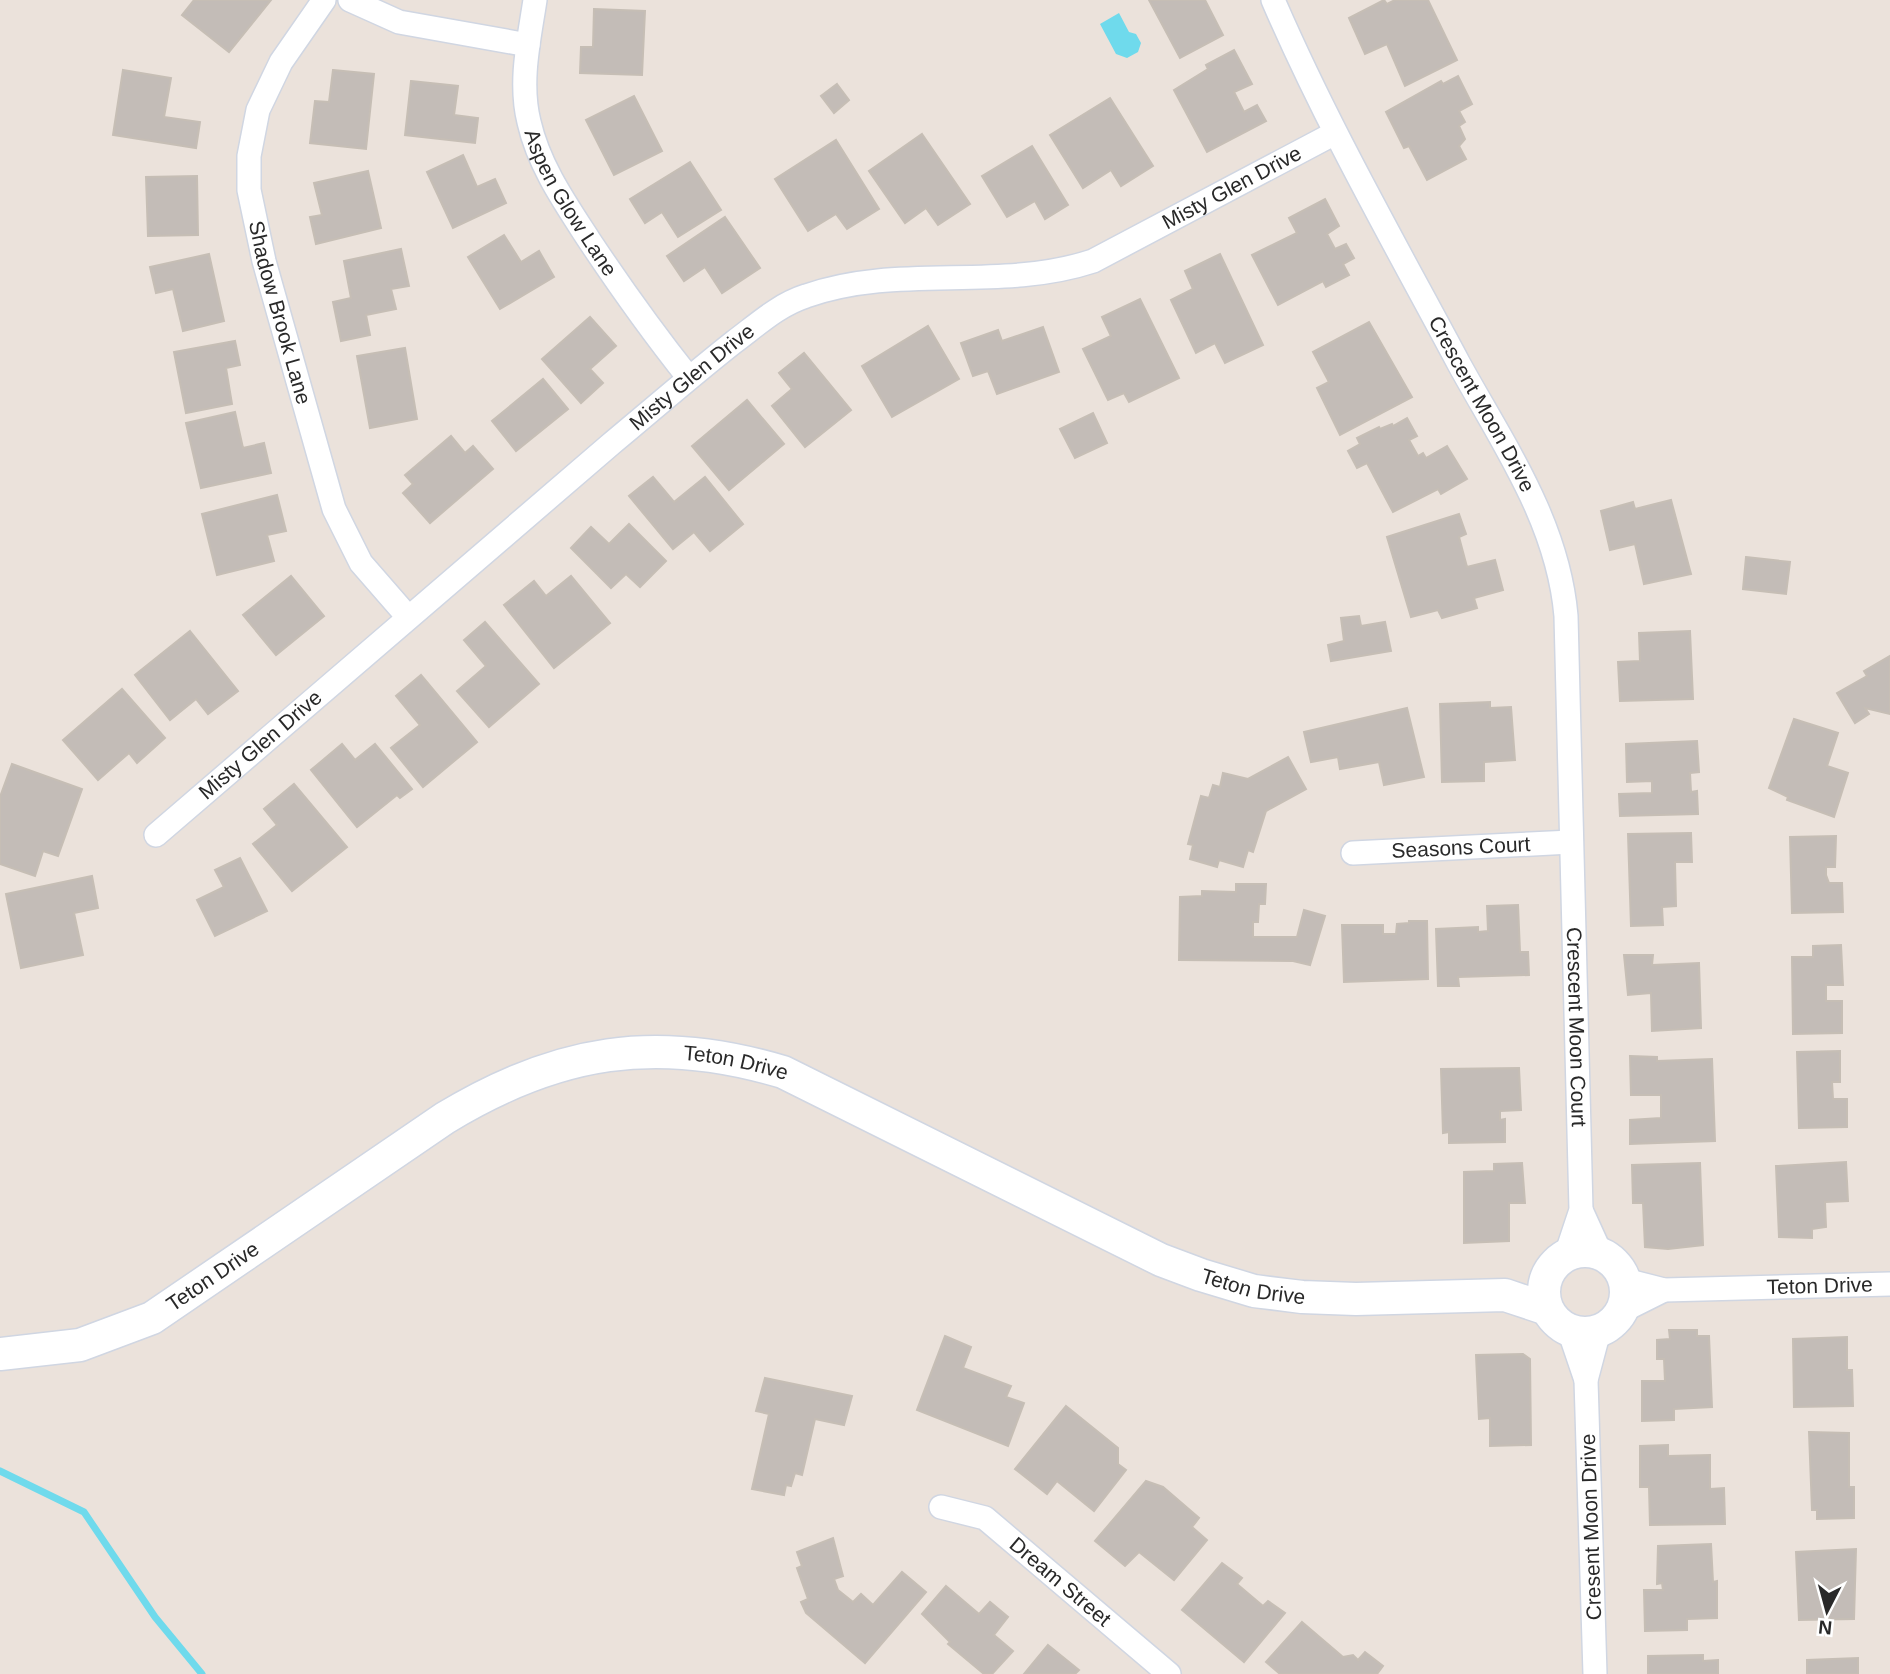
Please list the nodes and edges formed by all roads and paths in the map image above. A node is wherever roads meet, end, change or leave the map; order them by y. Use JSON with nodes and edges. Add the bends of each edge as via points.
{"nodes":[{"id":1,"x":324,"y":0,"type":"edge"},
{"id":2,"x":350,"y":0,"type":"edge"},
{"id":3,"x":535,"y":0,"type":"edge"},
{"id":4,"x":1273,"y":0,"type":"edge"},
{"id":5,"x":528,"y":45,"type":"junction"},
{"id":6,"x":1335,"y":133,"type":"junction"},
{"id":7,"x":689,"y":378,"type":"junction"},
{"id":8,"x":408,"y":617,"type":"junction"},
{"id":9,"x":156,"y":835,"type":"dead end"},
{"id":10,"x":1571,"y":842,"type":"junction"},
{"id":11,"x":1353,"y":853,"type":"dead end"},
{"id":12,"x":1581,"y":1210,"type":"junction"},
{"id":13,"x":1601,"y":1254,"type":"joint"},
{"id":14,"x":1890,"y":1284,"type":"edge"},
{"id":15,"x":1582,"y":1299,"type":"junction"},
{"id":16,"x":0,"y":1354,"type":"edge"},
{"id":17,"x":941,"y":1507,"type":"dead end"},
{"id":18,"x":1169,"y":1674,"type":"edge"},
{"id":19,"x":1595,"y":1674,"type":"edge"}],
"edges":[{"from":1,"to":8,"type":"street","name":"Shadow Brook Lane","via":[[281,62],[258,110],[249,156],[249,190],[264,261],[334,509],[361,563]]},
{"from":2,"to":5,"type":"street","via":[[399,22]]},
{"from":3,"to":5,"type":"street","name":"Aspen Glow Lane"},
{"from":4,"to":6,"type":"street","name":"Crescent Moon Drive"},
{"from":5,"to":7,"type":"street","name":"Aspen Glow Lane","via":[[528,121],[548,176],[637,313]]},
{"from":6,"to":7,"type":"street","name":"Misty Glen Drive","via":[[1074,267],[1024,277],[874,281],[804,296],[766,317]]},
{"from":6,"to":10,"type":"street","name":"Crescent Moon Drive","via":[[1527,487],[1558,561],[1566,615]]},
{"from":7,"to":8,"type":"street","name":"Misty Glen Drive"},
{"from":8,"to":9,"type":"street","name":"Misty Glen Drive"},
{"from":10,"to":11,"type":"street","name":"Seasons Court"},
{"from":10,"to":12,"type":"street","name":"Crescent Moon Court"},
{"from":12,"to":13,"type":"street","name":"Crescent Moon Court"},
{"from":12,"to":15,"type":"street","name":"Crescent Moon Court"},
{"from":13,"to":15,"type":"street","via":[[1582,1251]]},
{"from":14,"to":15,"type":"street","name":"Teton Drive","via":[[1664,1290]]},
{"from":15,"to":16,"type":"street","name":"Teton Drive","via":[[1505,1295],[1328,1299],[1242,1288],[1161,1259],[783,1072],[729,1058],[644,1051],[564,1064],[493,1089],[152,1318],[80,1345]]},
{"from":15,"to":19,"type":"street","name":"Cresent Moon Drive"},
{"from":17,"to":18,"type":"street","name":"Dream Street","via":[[985,1518]]}]}
